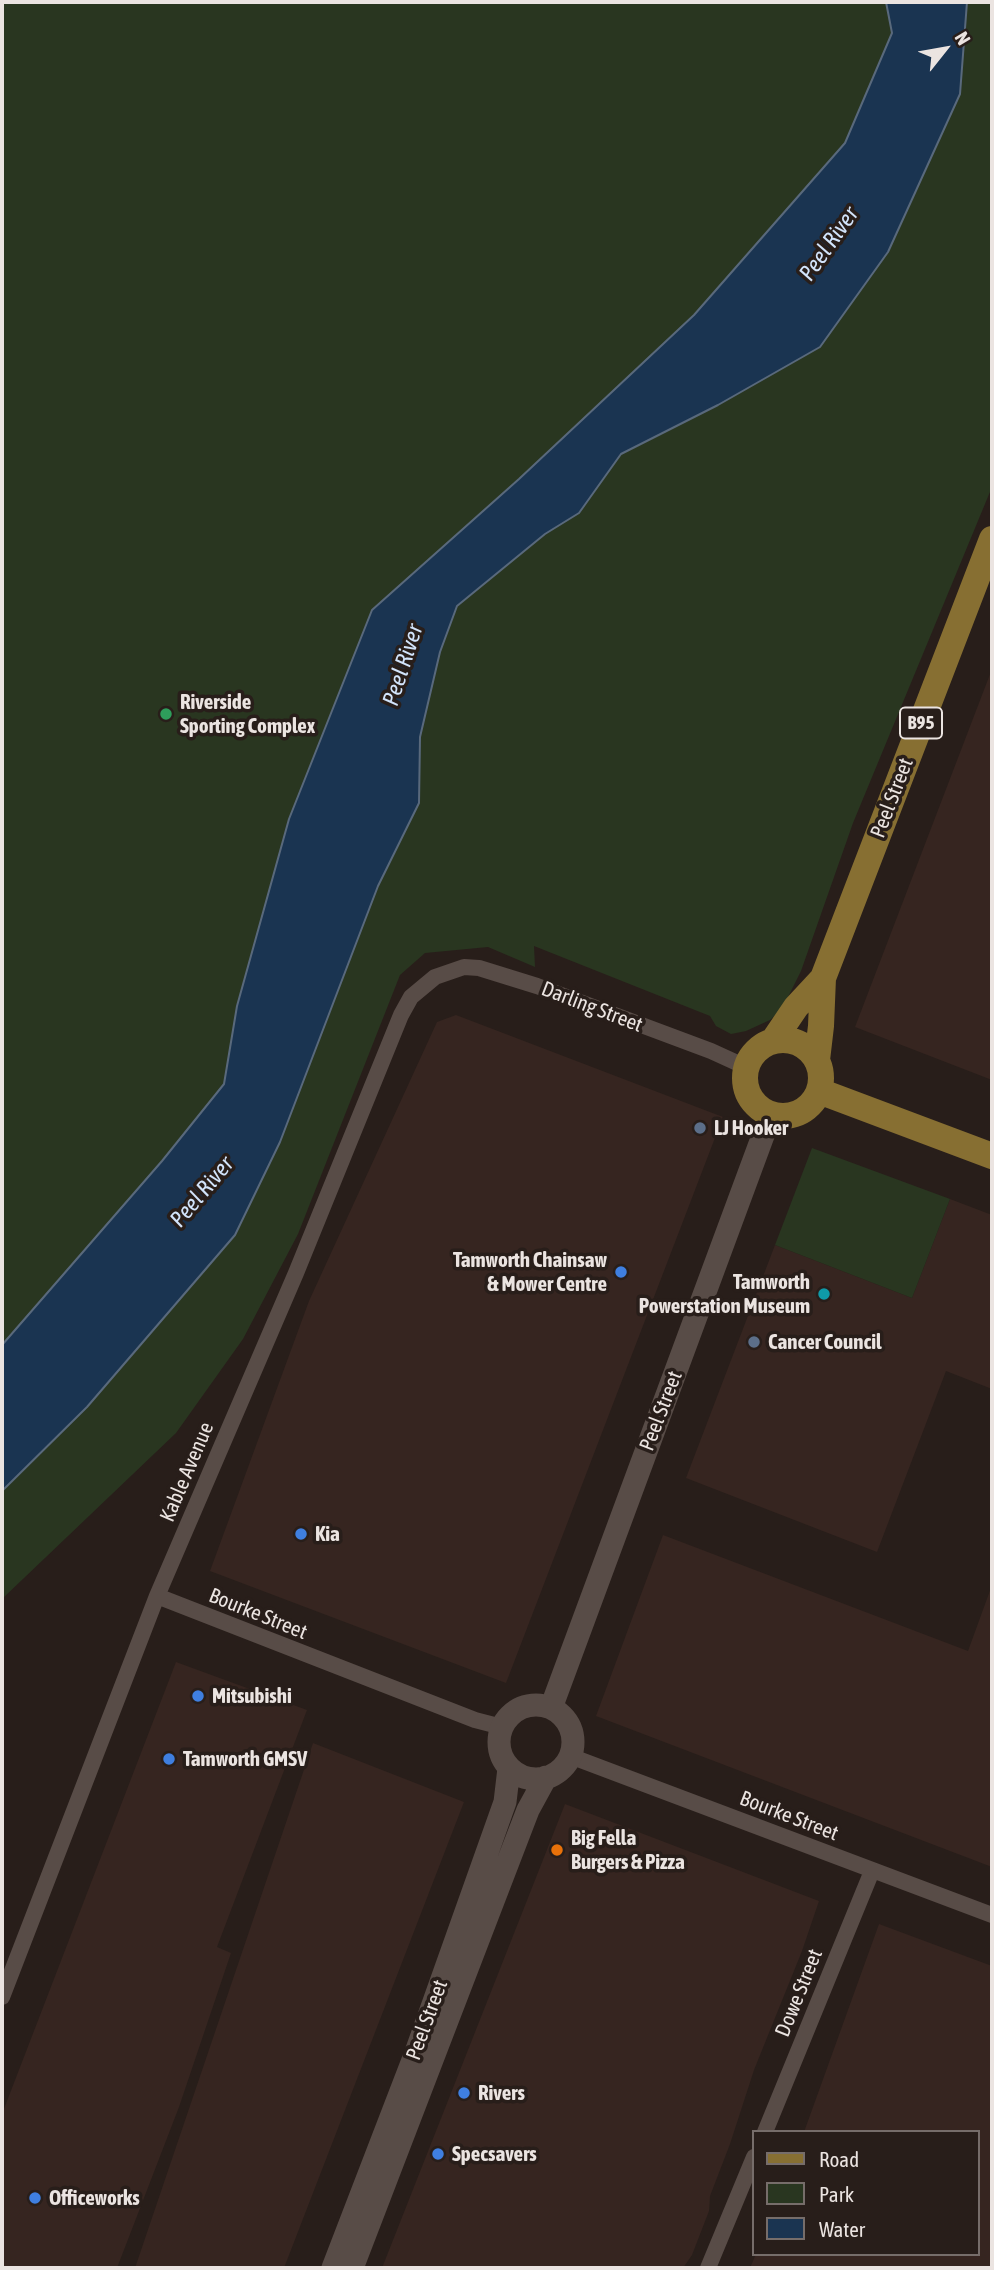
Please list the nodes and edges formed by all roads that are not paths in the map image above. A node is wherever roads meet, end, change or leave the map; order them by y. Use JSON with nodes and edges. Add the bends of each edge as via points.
{"nodes":[{"id":1,"x":992,"y":539,"type":"edge"},
{"id":2,"x":435,"y":977,"type":"joint"},
{"id":3,"x":823,"y":978,"type":"junction"},
{"id":4,"x":773,"y":1041,"type":"junction"},
{"id":5,"x":817,"y":1060,"type":"junction"},
{"id":6,"x":746,"y":1067,"type":"junction"},
{"id":7,"x":819,"y":1091,"type":"junction"},
{"id":8,"x":771,"y":1114,"type":"junction"},
{"id":9,"x":992,"y":1156,"type":"edge"},
{"id":10,"x":157,"y":1596,"type":"junction"},
{"id":11,"x":551,"y":1708,"type":"junction"},
{"id":12,"x":502,"y":1727,"type":"junction"},
{"id":13,"x":570,"y":1756,"type":"junction"},
{"id":14,"x":509,"y":1768,"type":"junction"},
{"id":15,"x":546,"y":1777,"type":"junction"},
{"id":16,"x":872,"y":1871,"type":"junction"},
{"id":17,"x":992,"y":1914,"type":"edge"},
{"id":18,"x":2,"y":1997,"type":"edge"},
{"id":19,"x":766,"y":2130,"type":"edge"},
{"id":20,"x":752,"y":2162,"type":"edge"},
{"id":21,"x":333,"y":2268,"type":"edge"},
{"id":22,"x":352,"y":2268,"type":"edge"},
{"id":23,"x":708,"y":2268,"type":"edge"}],
"edges":[{"from":1,"to":3,"type":"main road","name":"Peel Street","number":"B95"},
{"from":2,"to":6,"type":"street","name":"Darling Street","via":[[464,967],[479,968]]},
{"from":2,"to":10,"type":"street","name":"Kable Avenue","via":[[411,997],[401,1015]]},
{"from":3,"to":4,"type":"main road","name":"Peel Street","number":"B95"},
{"from":3,"to":5,"type":"main road","name":"Peel Street","number":"B95"},
{"from":4,"to":5,"type":"main road","via":[[793,1041]]},
{"from":4,"to":6,"type":"main road","number":"B95","via":[[756,1050]]},
{"from":5,"to":7,"type":"main road","number":"B95"},
{"from":6,"to":8,"type":"main road","via":[[752,1101]]},
{"from":7,"to":8,"type":"main road","via":[[800,1112]]},
{"from":7,"to":9,"type":"main road"},
{"from":8,"to":11,"type":"main road","name":"Peel Street"},
{"from":10,"to":12,"type":"street","name":"Bourke Street"},
{"from":10,"to":18,"type":"street","name":"Kable Avenue"},
{"from":11,"to":12,"type":"main road","via":[[528,1705],[508,1717]]},
{"from":11,"to":13,"type":"main road","via":[[568,1723]]},
{"from":12,"to":14,"type":"main road","via":[[501,1751]]},
{"from":13,"to":15,"type":"main road","via":[[564,1766]]},
{"from":13,"to":16,"type":"street","name":"Bourke Street"},
{"from":14,"to":15,"type":"main road","via":[[523,1777]]},
{"from":14,"to":21,"type":"main road","name":"Peel Street","via":[[505,1802]]},
{"from":15,"to":22,"type":"main road","name":"Peel Street","via":[[528,1810]]},
{"from":16,"to":17,"type":"street","name":"Bourke Street"},
{"from":16,"to":19,"type":"street","name":"Dowe Street"},
{"from":20,"to":23,"type":"street"}]}
